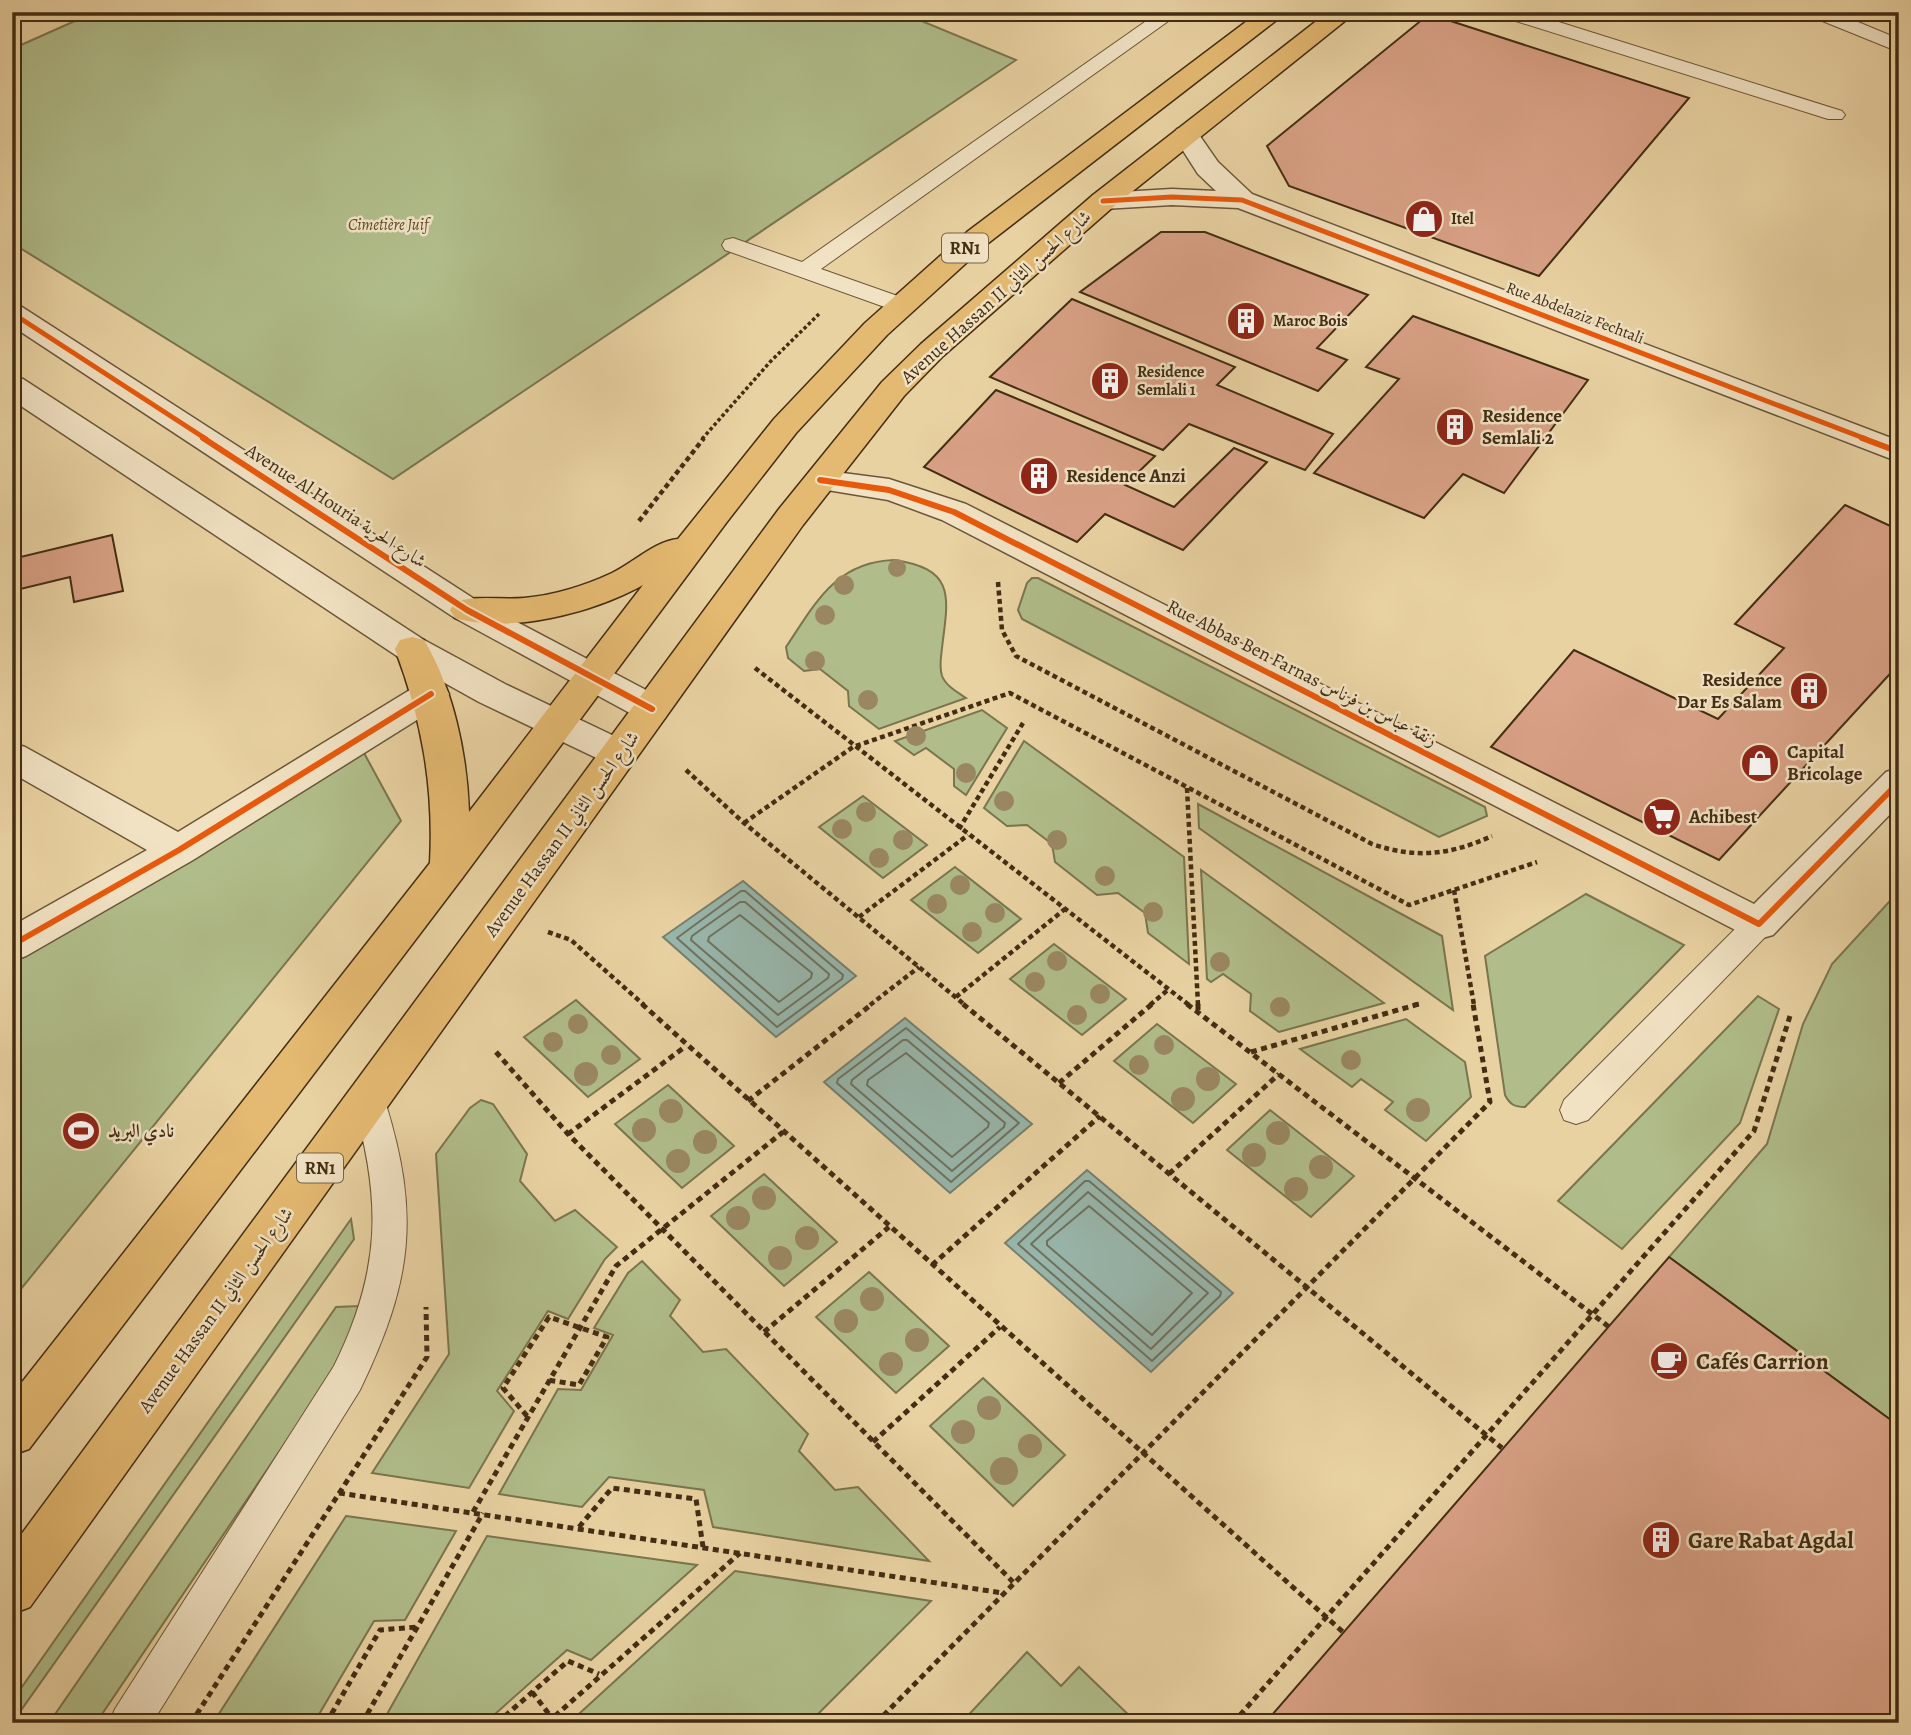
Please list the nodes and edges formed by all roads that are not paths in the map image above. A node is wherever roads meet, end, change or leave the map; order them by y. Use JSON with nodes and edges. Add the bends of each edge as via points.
{"nodes":[{"id":1,"x":1172,"y":12,"type":"edge"},
{"id":2,"x":1275,"y":12,"type":"edge"},
{"id":3,"x":1344,"y":12,"type":"edge"},
{"id":4,"x":1507,"y":12,"type":"edge"},
{"id":5,"x":1817,"y":12,"type":"edge"},
{"id":6,"x":1899,"y":46,"type":"edge"},
{"id":7,"x":1835,"y":115,"type":"dead end"},
{"id":8,"x":1186,"y":135,"type":"junction"},
{"id":9,"x":1242,"y":200,"type":"junction"},
{"id":10,"x":1102,"y":201,"type":"junction"},
{"id":11,"x":733,"y":245,"type":"dead end"},
{"id":12,"x":804,"y":271,"type":"junction"},
{"id":13,"x":901,"y":305,"type":"junction"},
{"id":14,"x":12,"y":313,"type":"edge"},
{"id":15,"x":12,"y":386,"type":"edge"},
{"id":16,"x":1899,"y":452,"type":"edge"},
{"id":17,"x":820,"y":480,"type":"junction"},
{"id":18,"x":701,"y":533,"type":"junction"},
{"id":19,"x":467,"y":610,"type":"junction"},
{"id":20,"x":412,"y":649,"type":"junction"},
{"id":21,"x":592,"y":677,"type":"junction"},
{"id":22,"x":431,"y":694,"type":"junction"},
{"id":23,"x":652,"y":709,"type":"junction"},
{"id":24,"x":557,"y":723,"type":"junction"},
{"id":25,"x":620,"y":754,"type":"junction"},
{"id":26,"x":12,"y":756,"type":"edge"},
{"id":27,"x":1899,"y":782,"type":"edge"},
{"id":28,"x":179,"y":850,"type":"junction"},
{"id":29,"x":449,"y":867,"type":"junction"},
{"id":30,"x":1759,"y":924,"type":"junction"},
{"id":31,"x":12,"y":945,"type":"edge"},
{"id":32,"x":369,"y":1101,"type":"junction"},
{"id":33,"x":1576,"y":1110,"type":"dead end"},
{"id":34,"x":12,"y":1433,"type":"edge"},
{"id":35,"x":12,"y":1589,"type":"edge"},
{"id":36,"x":130,"y":1723,"type":"edge"}],
"edges":[{"from":1,"to":12,"type":"lane"},
{"from":2,"to":13,"type":"main road","number":"RN1","via":[[976,238]]},
{"from":3,"to":8,"type":"main road","name":"Avenue Hassan II شارع الحسن الثاني","number":"RN1"},
{"from":4,"to":7,"type":"lane"},
{"from":5,"to":6,"type":"lane"},
{"from":8,"to":9,"type":"street","via":[[1208,168]]},
{"from":8,"to":10,"type":"main road","name":"Avenue Hassan II شارع الحسن الثاني","number":"RN1"},
{"from":9,"to":10,"type":"street"},
{"from":9,"to":16,"type":"street","name":"Rue Abdelaziz Fechtali"},
{"from":10,"to":17,"type":"main road","name":"Avenue Hassan II شارع الحسن الثاني","number":"RN1","via":[[932,350],[893,389]]},
{"from":11,"to":12,"type":"lane"},
{"from":12,"to":13,"type":"lane"},
{"from":13,"to":18,"type":"main road","number":"RN1","via":[[785,426]]},
{"from":14,"to":19,"type":"street","name":"Avenue Al Houria شارع الحرية"},
{"from":15,"to":20,"type":"street"},
{"from":17,"to":23,"type":"main road","name":"Avenue Hassan II شارع الحسن الثاني","number":"RN1"},
{"from":17,"to":30,"type":"street","name":"Rue Abbas Ben Farnas زنقة عباس بن فرناس","via":[[903,492],[943,507]]},
{"from":18,"to":19,"type":"main road","via":[[600,594],[534,610]]},
{"from":18,"to":21,"type":"main road","number":"RN1"},
{"from":19,"to":21,"type":"street","name":"Avenue Al Houria شارع الحرية"},
{"from":20,"to":22,"type":"main road"},
{"from":20,"to":24,"type":"street"},
{"from":21,"to":23,"type":"street","name":"Avenue Al Houria شارع الحرية"},
{"from":21,"to":24,"type":"main road","number":"RN1"},
{"from":22,"to":28,"type":"street"},
{"from":22,"to":29,"type":"main road","via":[[447,758]]},
{"from":23,"to":25,"type":"main road","name":"Avenue Hassan II شارع الحسن الثاني","number":"RN1"},
{"from":24,"to":25,"type":"street"},
{"from":24,"to":29,"type":"main road","number":"RN1"},
{"from":25,"to":32,"type":"main road","name":"Avenue Hassan II شارع الحسن الثاني","number":"RN1"},
{"from":26,"to":28,"type":"street"},
{"from":27,"to":30,"type":"street"},
{"from":28,"to":31,"type":"street"},
{"from":29,"to":34,"type":"main road","number":"RN1"},
{"from":30,"to":33,"type":"lane"},
{"from":32,"to":35,"type":"main road","name":"Avenue Hassan II شارع الحسن الثاني","number":"RN1"},
{"from":32,"to":36,"type":"lane","via":[[393,1203],[386,1280],[377,1313],[347,1378]]}]}
